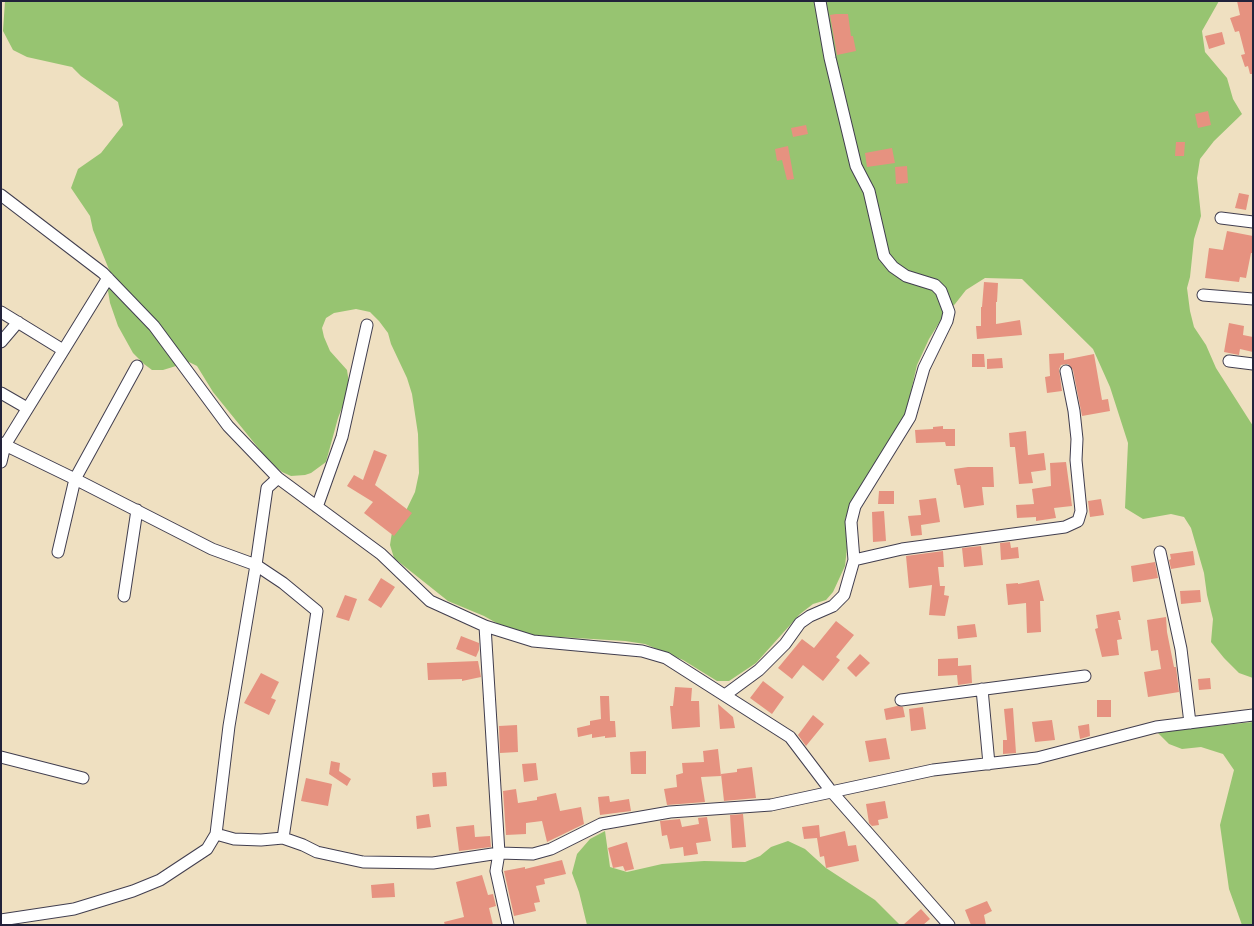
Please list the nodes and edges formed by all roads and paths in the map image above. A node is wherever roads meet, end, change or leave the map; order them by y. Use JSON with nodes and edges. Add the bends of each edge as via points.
{"nodes":[{"id":1,"x":820,"y":1,"type":"edge"},
{"id":2,"x":1,"y":195,"type":"edge"},
{"id":3,"x":1221,"y":218,"type":"dead end"},
{"id":4,"x":1253,"y":222,"type":"edge"},
{"id":5,"x":108,"y":278,"type":"junction"},
{"id":6,"x":1203,"y":295,"type":"dead end"},
{"id":7,"x":1253,"y":299,"type":"edge"},
{"id":8,"x":1,"y":312,"type":"edge"},
{"id":9,"x":18,"y":322,"type":"junction"},
{"id":10,"x":367,"y":325,"type":"dead end"},
{"id":11,"x":1,"y":342,"type":"edge"},
{"id":12,"x":63,"y":350,"type":"junction"},
{"id":13,"x":1229,"y":360,"type":"dead end"},
{"id":14,"x":1253,"y":364,"type":"edge"},
{"id":15,"x":136,"y":366,"type":"dead end"},
{"id":16,"x":1066,"y":371,"type":"dead end"},
{"id":17,"x":1,"y":394,"type":"edge"},
{"id":18,"x":27,"y":408,"type":"junction"},
{"id":19,"x":3,"y":444,"type":"edge"},
{"id":20,"x":1,"y":462,"type":"edge"},
{"id":21,"x":278,"y":478,"type":"junction"},
{"id":22,"x":74,"y":479,"type":"junction"},
{"id":23,"x":317,"y":507,"type":"junction"},
{"id":24,"x":137,"y":510,"type":"junction"},
{"id":25,"x":58,"y":552,"type":"dead end"},
{"id":26,"x":1160,"y":552,"type":"dead end"},
{"id":27,"x":854,"y":560,"type":"junction"},
{"id":28,"x":256,"y":564,"type":"junction"},
{"id":29,"x":124,"y":596,"type":"dead end"},
{"id":30,"x":485,"y":626,"type":"junction"},
{"id":31,"x":1085,"y":676,"type":"dead end"},
{"id":32,"x":982,"y":689,"type":"junction"},
{"id":33,"x":725,"y":696,"type":"junction"},
{"id":34,"x":901,"y":700,"type":"dead end"},
{"id":35,"x":1253,"y":715,"type":"edge"},
{"id":36,"x":1190,"y":723,"type":"junction"},
{"id":37,"x":1,"y":757,"type":"edge"},
{"id":38,"x":988,"y":764,"type":"junction"},
{"id":39,"x":82,"y":778,"type":"dead end"},
{"id":40,"x":831,"y":791,"type":"junction"},
{"id":41,"x":216,"y":834,"type":"junction"},
{"id":42,"x":283,"y":838,"type":"junction"},
{"id":43,"x":498,"y":853,"type":"junction"},
{"id":44,"x":1,"y":920,"type":"edge"},
{"id":45,"x":508,"y":925,"type":"edge"},
{"id":46,"x":949,"y":925,"type":"edge"}],
"edges":[{"from":1,"to":27,"type":"street","via":[[856,166],[869,191],[884,256],[906,276],[934,285],[941,291],[950,312],[924,368],[910,418],[856,506],[851,522]]},
{"from":2,"to":5,"type":"street"},
{"from":3,"to":4,"type":"street"},
{"from":5,"to":12,"type":"street"},
{"from":5,"to":21,"type":"street","via":[[154,326],[228,426]]},
{"from":6,"to":7,"type":"street"},
{"from":8,"to":9,"type":"street"},
{"from":9,"to":11,"type":"street"},
{"from":9,"to":12,"type":"street"},
{"from":10,"to":23,"type":"street","via":[[342,437]]},
{"from":12,"to":18,"type":"street"},
{"from":13,"to":14,"type":"street"},
{"from":15,"to":22,"type":"street"},
{"from":16,"to":27,"type":"street","via":[[1077,439],[1081,510],[1078,521],[1066,527],[902,549]]},
{"from":17,"to":18,"type":"street"},
{"from":18,"to":19,"type":"street"},
{"from":19,"to":20,"type":"street"},
{"from":19,"to":22,"type":"street"},
{"from":21,"to":23,"type":"street"},
{"from":21,"to":28,"type":"street","via":[[267,488]]},
{"from":22,"to":24,"type":"street"},
{"from":22,"to":25,"type":"street"},
{"from":23,"to":30,"type":"street","via":[[381,554],[430,601]]},
{"from":24,"to":28,"type":"street","via":[[212,549]]},
{"from":24,"to":29,"type":"street"},
{"from":26,"to":36,"type":"street","via":[[1181,650]]},
{"from":27,"to":33,"type":"street","via":[[844,595],[833,606],[800,623],[759,670]]},
{"from":28,"to":41,"type":"street","via":[[229,726]]},
{"from":28,"to":42,"type":"street","via":[[317,611]]},
{"from":30,"to":33,"type":"street","via":[[533,641],[642,651],[666,658]]},
{"from":30,"to":43,"type":"street"},
{"from":31,"to":32,"type":"street"},
{"from":32,"to":34,"type":"street"},
{"from":32,"to":38,"type":"street"},
{"from":33,"to":40,"type":"street","via":[[790,737]]},
{"from":35,"to":36,"type":"street"},
{"from":36,"to":38,"type":"street","via":[[1156,727],[1037,758]]},
{"from":37,"to":39,"type":"street"},
{"from":38,"to":40,"type":"street","via":[[933,770]]},
{"from":40,"to":43,"type":"street","via":[[771,804],[670,812],[601,824],[551,849],[532,854]]},
{"from":40,"to":46,"type":"street"},
{"from":41,"to":42,"type":"street","via":[[234,839]]},
{"from":41,"to":44,"type":"street","via":[[207,848],[160,880],[133,891],[74,908]]},
{"from":42,"to":43,"type":"street","via":[[317,852],[364,862],[433,863]]},
{"from":43,"to":45,"type":"street","via":[[496,871]]}]}
